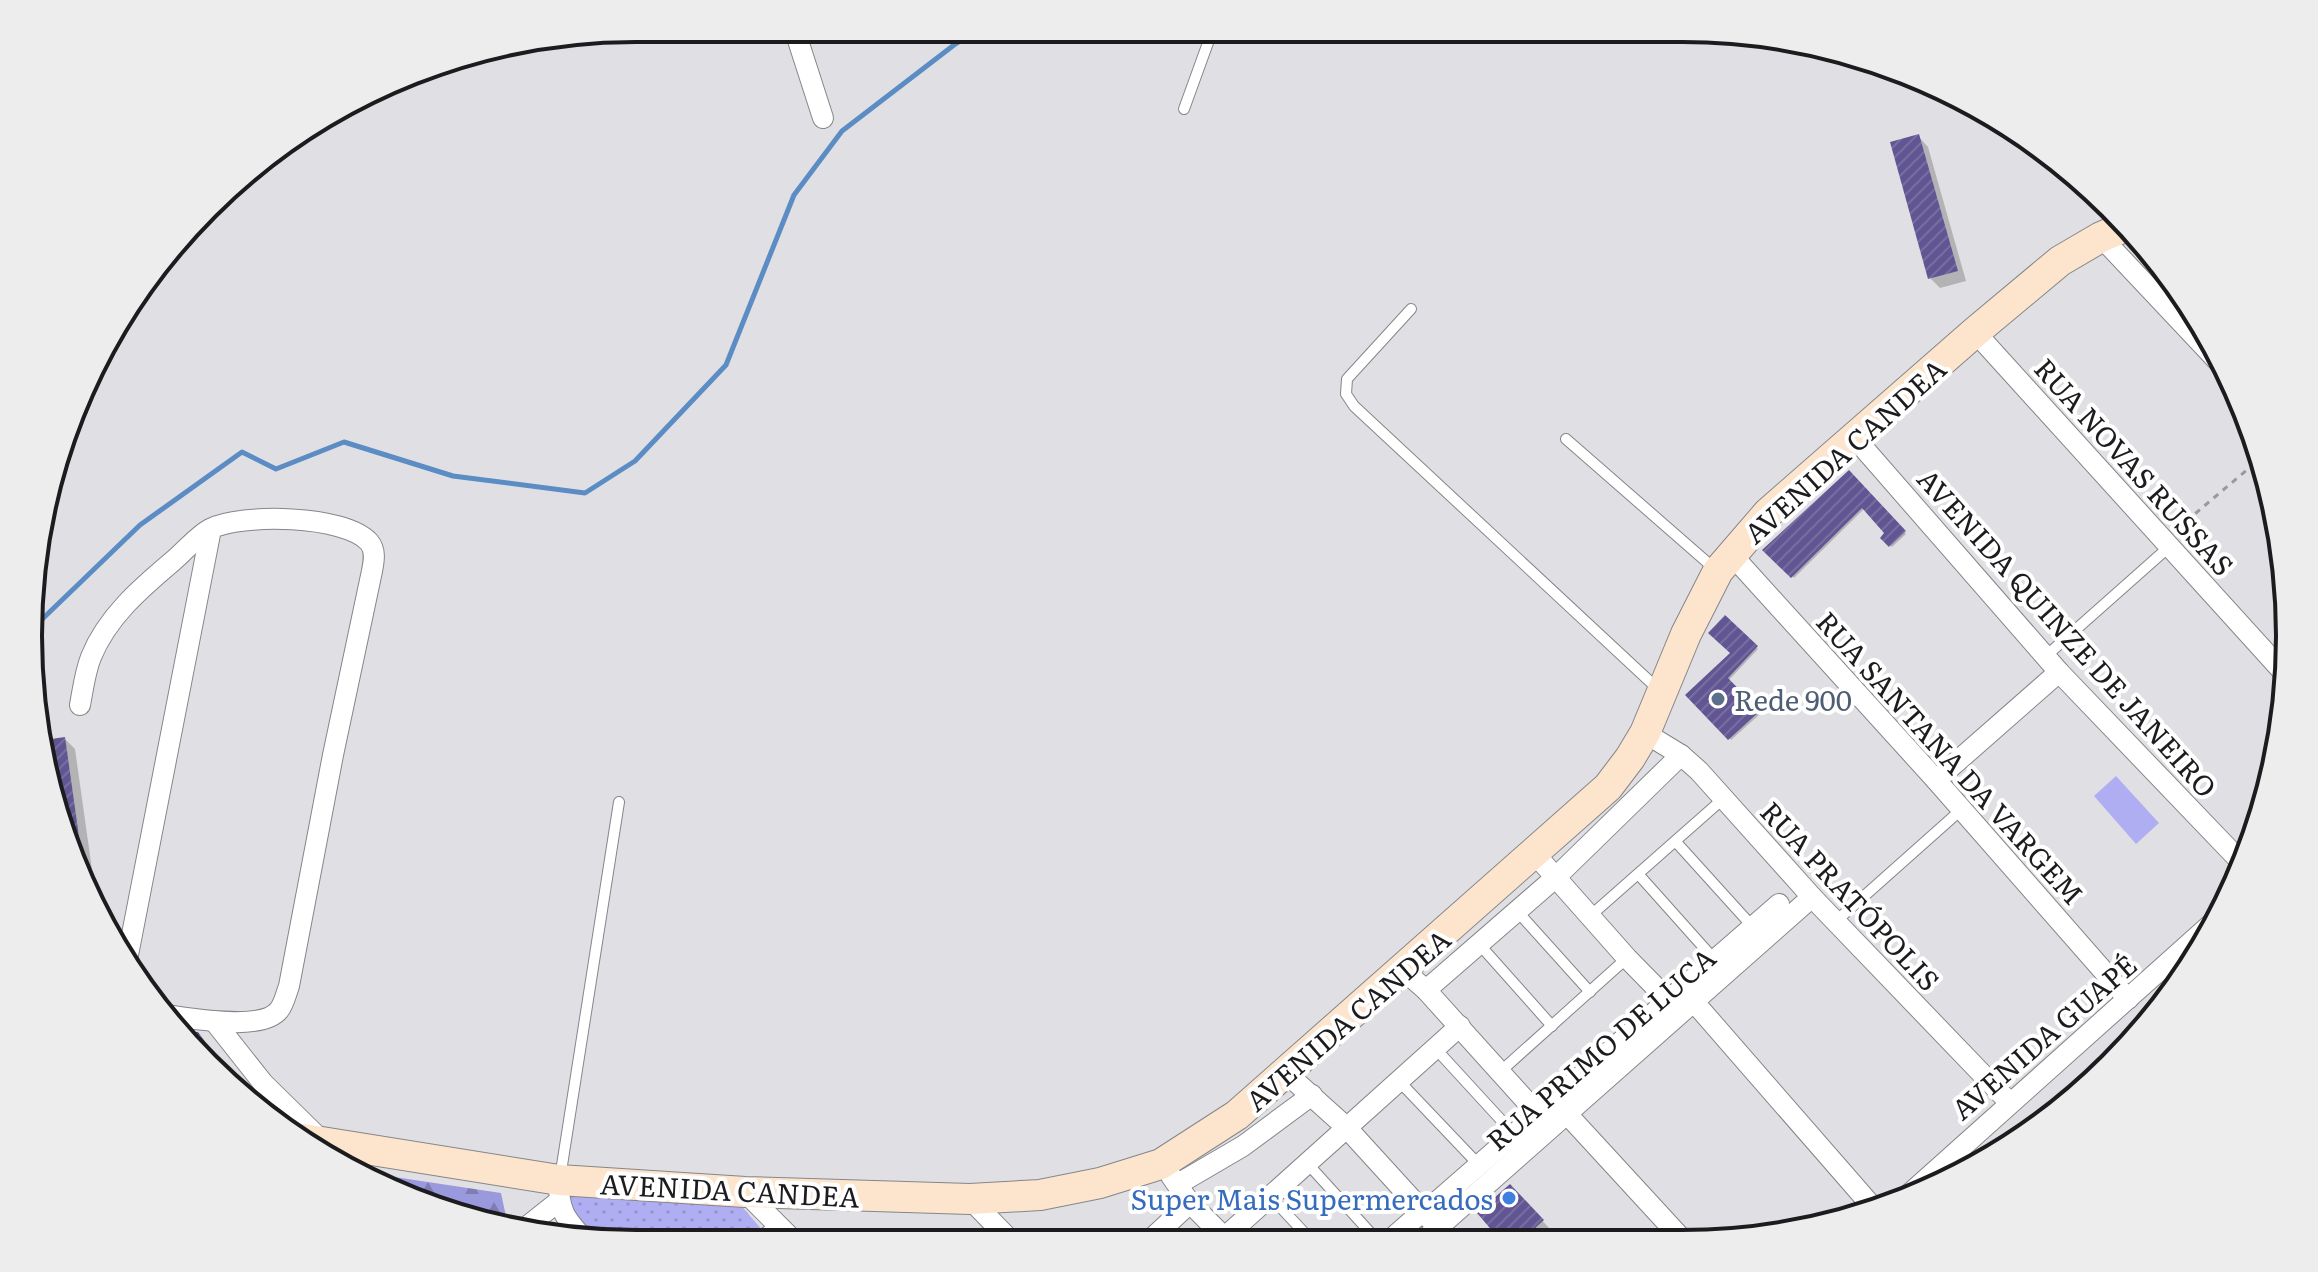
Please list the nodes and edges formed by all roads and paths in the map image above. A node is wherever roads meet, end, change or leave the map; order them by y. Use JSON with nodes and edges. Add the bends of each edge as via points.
{"nodes":[{"id":1,"x":799,"y":42,"type":"edge"},
{"id":2,"x":1208,"y":42,"type":"edge"},
{"id":3,"x":1184,"y":109,"type":"dead end"},
{"id":4,"x":823,"y":118,"type":"dead end"},
{"id":5,"x":2115,"y":230,"type":"edge"},
{"id":6,"x":1411,"y":309,"type":"dead end"},
{"id":7,"x":1975,"y":332,"type":"junction"},
{"id":8,"x":1854,"y":437,"type":"junction"},
{"id":9,"x":1566,"y":439,"type":"dead end"},
{"id":10,"x":2251,"y":467,"type":"edge"},
{"id":11,"x":211,"y":529,"type":"junction"},
{"id":12,"x":2168,"y":543,"type":"junction"},
{"id":13,"x":1725,"y":562,"type":"junction"},
{"id":14,"x":2275,"y":663,"type":"edge"},
{"id":15,"x":2053,"y":664,"type":"junction"},
{"id":16,"x":1661,"y":692,"type":"junction"},
{"id":17,"x":80,"y":705,"type":"dead end"},
{"id":18,"x":1645,"y":733,"type":"junction"},
{"id":19,"x":1681,"y":755,"type":"junction"},
{"id":20,"x":1936,"y":780,"type":"junction"},
{"id":21,"x":1724,"y":798,"type":"junction"},
{"id":22,"x":619,"y":802,"type":"dead end"},
{"id":23,"x":1962,"y":809,"type":"junction"},
{"id":24,"x":1676,"y":842,"type":"junction"},
{"id":25,"x":1534,"y":853,"type":"junction"},
{"id":26,"x":2234,"y":855,"type":"edge"},
{"id":27,"x":1639,"y":875,"type":"junction"},
{"id":28,"x":1555,"y":878,"type":"junction"},
{"id":29,"x":1812,"y":897,"type":"junction"},
{"id":30,"x":1779,"y":904,"type":"dead end"},
{"id":31,"x":1517,"y":911,"type":"junction"},
{"id":32,"x":1589,"y":917,"type":"junction"},
{"id":33,"x":1835,"y":922,"type":"junction"},
{"id":34,"x":1752,"y":926,"type":"junction"},
{"id":35,"x":2190,"y":943,"type":"edge"},
{"id":36,"x":1479,"y":944,"type":"junction"},
{"id":37,"x":130,"y":946,"type":"edge"},
{"id":38,"x":1627,"y":958,"type":"junction"},
{"id":39,"x":1714,"y":959,"type":"junction"},
{"id":40,"x":1403,"y":970,"type":"junction"},
{"id":41,"x":1426,"y":990,"type":"junction"},
{"id":42,"x":1590,"y":992,"type":"junction"},
{"id":43,"x":2128,"y":999,"type":"junction"},
{"id":44,"x":1681,"y":1005,"type":"junction"},
{"id":45,"x":180,"y":1017,"type":"edge"},
{"id":46,"x":214,"y":1021,"type":"junction"},
{"id":47,"x":1460,"y":1026,"type":"junction"},
{"id":48,"x":1552,"y":1026,"type":"junction"},
{"id":49,"x":1435,"y":1048,"type":"junction"},
{"id":50,"x":1501,"y":1071,"type":"junction"},
{"id":51,"x":1286,"y":1073,"type":"junction"},
{"id":52,"x":1399,"y":1081,"type":"junction"},
{"id":53,"x":261,"y":1093,"type":"edge"},
{"id":54,"x":1312,"y":1095,"type":"junction"},
{"id":55,"x":2010,"y":1103,"type":"junction"},
{"id":56,"x":1567,"y":1114,"type":"junction"},
{"id":57,"x":286,"y":1116,"type":"edge"},
{"id":58,"x":1543,"y":1120,"type":"junction"},
{"id":59,"x":1502,"y":1121,"type":"dead end"},
{"id":60,"x":1346,"y":1127,"type":"junction"},
{"id":61,"x":327,"y":1143,"type":"edge"},
{"id":62,"x":1307,"y":1163,"type":"junction"},
{"id":63,"x":1478,"y":1164,"type":"junction"},
{"id":64,"x":1935,"y":1173,"type":"edge"},
{"id":65,"x":1169,"y":1174,"type":"junction"},
{"id":66,"x":559,"y":1190,"type":"junction"},
{"id":67,"x":745,"y":1192,"type":"junction"},
{"id":68,"x":1270,"y":1196,"type":"junction"},
{"id":69,"x":970,"y":1199,"type":"junction"},
{"id":70,"x":1866,"y":1200,"type":"edge"},
{"id":71,"x":1190,"y":1203,"type":"junction"},
{"id":72,"x":1428,"y":1208,"type":"junction"},
{"id":73,"x":531,"y":1221,"type":"edge"},
{"id":74,"x":776,"y":1224,"type":"junction"},
{"id":75,"x":573,"y":1227,"type":"edge"},
{"id":76,"x":769,"y":1230,"type":"edge"},
{"id":77,"x":782,"y":1230,"type":"edge"},
{"id":78,"x":995,"y":1230,"type":"edge"},
{"id":79,"x":1164,"y":1230,"type":"edge"},
{"id":80,"x":1218,"y":1230,"type":"edge"},
{"id":81,"x":1236,"y":1230,"type":"edge"},
{"id":82,"x":1302,"y":1230,"type":"edge"},
{"id":83,"x":1368,"y":1230,"type":"edge"},
{"id":84,"x":1402,"y":1230,"type":"edge"},
{"id":85,"x":1435,"y":1230,"type":"edge"},
{"id":86,"x":1442,"y":1230,"type":"edge"},
{"id":87,"x":1674,"y":1230,"type":"edge"}],
"edges":[{"from":1,"to":4,"type":"street"},
{"from":2,"to":3,"type":"lane"},
{"from":5,"to":7,"type":"main road","name":"AVENIDA CANDEA","via":[[2060,261]]},
{"from":6,"to":16,"type":"lane","via":[[1347,379],[1346,394]]},
{"from":7,"to":8,"type":"main road","name":"AVENIDA CANDEA"},
{"from":7,"to":12,"type":"street","name":"RUA NOVAS RUSSAS"},
{"from":8,"to":13,"type":"main road","name":"AVENIDA CANDEA","via":[[1768,513]]},
{"from":8,"to":15,"type":"street","name":"AVENIDA QUINZE DE JANEIRO"},
{"from":9,"to":13,"type":"lane"},
{"from":10,"to":12,"type":"path"},
{"from":11,"to":17,"type":"street","via":[[114,618],[89,660]]},
{"from":11,"to":37,"type":"street"},
{"from":11,"to":46,"type":"street","via":[[255,517],[324,524],[368,540],[374,558],[289,986],[278,1012],[267,1019]]},
{"from":12,"to":14,"type":"street","name":"RUA NOVAS RUSSAS"},
{"from":12,"to":15,"type":"lane"},
{"from":13,"to":16,"type":"main road","name":"AVENIDA CANDEA"},
{"from":13,"to":20,"type":"street","name":"RUA SANTANA DA VARGEM"},
{"from":15,"to":20,"type":"street"},
{"from":15,"to":26,"type":"street","name":"AVENIDA QUINZE DE JANEIRO"},
{"from":16,"to":18,"type":"main road","name":"AVENIDA CANDEA"},
{"from":18,"to":19,"type":"street","name":"RUA PRATÓPOLIS"},
{"from":18,"to":25,"type":"main road","name":"AVENIDA CANDEA","via":[[1608,787]]},
{"from":19,"to":21,"type":"street","name":"RUA PRATÓPOLIS"},
{"from":19,"to":28,"type":"street"},
{"from":20,"to":23,"type":"street","name":"RUA SANTANA DA VARGEM"},
{"from":21,"to":24,"type":"lane"},
{"from":21,"to":29,"type":"street","name":"RUA PRATÓPOLIS"},
{"from":22,"to":66,"type":"lane"},
{"from":23,"to":33,"type":"lane"},
{"from":23,"to":43,"type":"street","name":"RUA SANTANA DA VARGEM"},
{"from":24,"to":27,"type":"lane"},
{"from":24,"to":34,"type":"lane"},
{"from":25,"to":28,"type":"street"},
{"from":25,"to":40,"type":"main road","name":"AVENIDA CANDEA"},
{"from":27,"to":32,"type":"lane"},
{"from":27,"to":39,"type":"lane"},
{"from":28,"to":31,"type":"street"},
{"from":28,"to":32,"type":"street"},
{"from":29,"to":33,"type":"street","name":"RUA PRATÓPOLIS"},
{"from":29,"to":44,"type":"street","name":"RUA PRIMO DE LUCA"},
{"from":30,"to":34,"type":"street"},
{"from":31,"to":36,"type":"street"},
{"from":31,"to":42,"type":"lane"},
{"from":32,"to":38,"type":"street"},
{"from":33,"to":55,"type":"street","name":"RUA PRATÓPOLIS"},
{"from":34,"to":39,"type":"street"},
{"from":35,"to":43,"type":"street","name":"AVENIDA GUAPÉ"},
{"from":36,"to":41,"type":"street"},
{"from":36,"to":48,"type":"lane"},
{"from":38,"to":42,"type":"lane"},
{"from":38,"to":44,"type":"street"},
{"from":39,"to":44,"type":"street"},
{"from":40,"to":41,"type":"street"},
{"from":40,"to":51,"type":"main road","name":"AVENIDA CANDEA"},
{"from":41,"to":47,"type":"street"},
{"from":42,"to":48,"type":"lane"},
{"from":43,"to":55,"type":"street","name":"AVENIDA GUAPÉ"},
{"from":44,"to":56,"type":"street","name":"RUA PRIMO DE LUCA"},
{"from":44,"to":58,"type":"street"},
{"from":44,"to":70,"type":"street"},
{"from":45,"to":46,"type":"street"},
{"from":46,"to":53,"type":"street"},
{"from":47,"to":49,"type":"street"},
{"from":47,"to":50,"type":"street"},
{"from":48,"to":50,"type":"lane"},
{"from":49,"to":52,"type":"street"},
{"from":49,"to":59,"type":"lane"},
{"from":50,"to":58,"type":"street"},
{"from":51,"to":54,"type":"street"},
{"from":51,"to":65,"type":"main road","name":"AVENIDA CANDEA"},
{"from":52,"to":60,"type":"street"},
{"from":52,"to":63,"type":"lane"},
{"from":53,"to":57,"type":"street"},
{"from":54,"to":60,"type":"street"},
{"from":54,"to":65,"type":"street","via":[[1243,1146]]},
{"from":55,"to":64,"type":"street","name":"AVENIDA GUAPÉ"},
{"from":56,"to":58,"type":"street","name":"RUA PRIMO DE LUCA"},
{"from":56,"to":87,"type":"street"},
{"from":58,"to":63,"type":"street"},
{"from":58,"to":86,"type":"street","name":"RUA PRIMO DE LUCA"},
{"from":60,"to":62,"type":"street"},
{"from":60,"to":72,"type":"street"},
{"from":61,"to":66,"type":"main road","name":"AVENIDA CANDEA"},
{"from":62,"to":68,"type":"street"},
{"from":62,"to":83,"type":"lane"},
{"from":63,"to":72,"type":"street"},
{"from":65,"to":69,"type":"main road","name":"AVENIDA CANDEA","via":[[1040,1195]]},
{"from":65,"to":71,"type":"street"},
{"from":66,"to":67,"type":"main road","name":"AVENIDA CANDEA"},
{"from":66,"to":73,"type":"street"},
{"from":66,"to":75,"type":"street","via":[[564,1216]]},
{"from":67,"to":69,"type":"main road","name":"AVENIDA CANDEA"},
{"from":67,"to":74,"type":"street"},
{"from":68,"to":81,"type":"street"},
{"from":68,"to":82,"type":"lane"},
{"from":69,"to":78,"type":"street"},
{"from":71,"to":79,"type":"street"},
{"from":71,"to":80,"type":"street"},
{"from":72,"to":84,"type":"street"},
{"from":72,"to":85,"type":"street"},
{"from":74,"to":76,"type":"lane"},
{"from":74,"to":77,"type":"street"}]}
